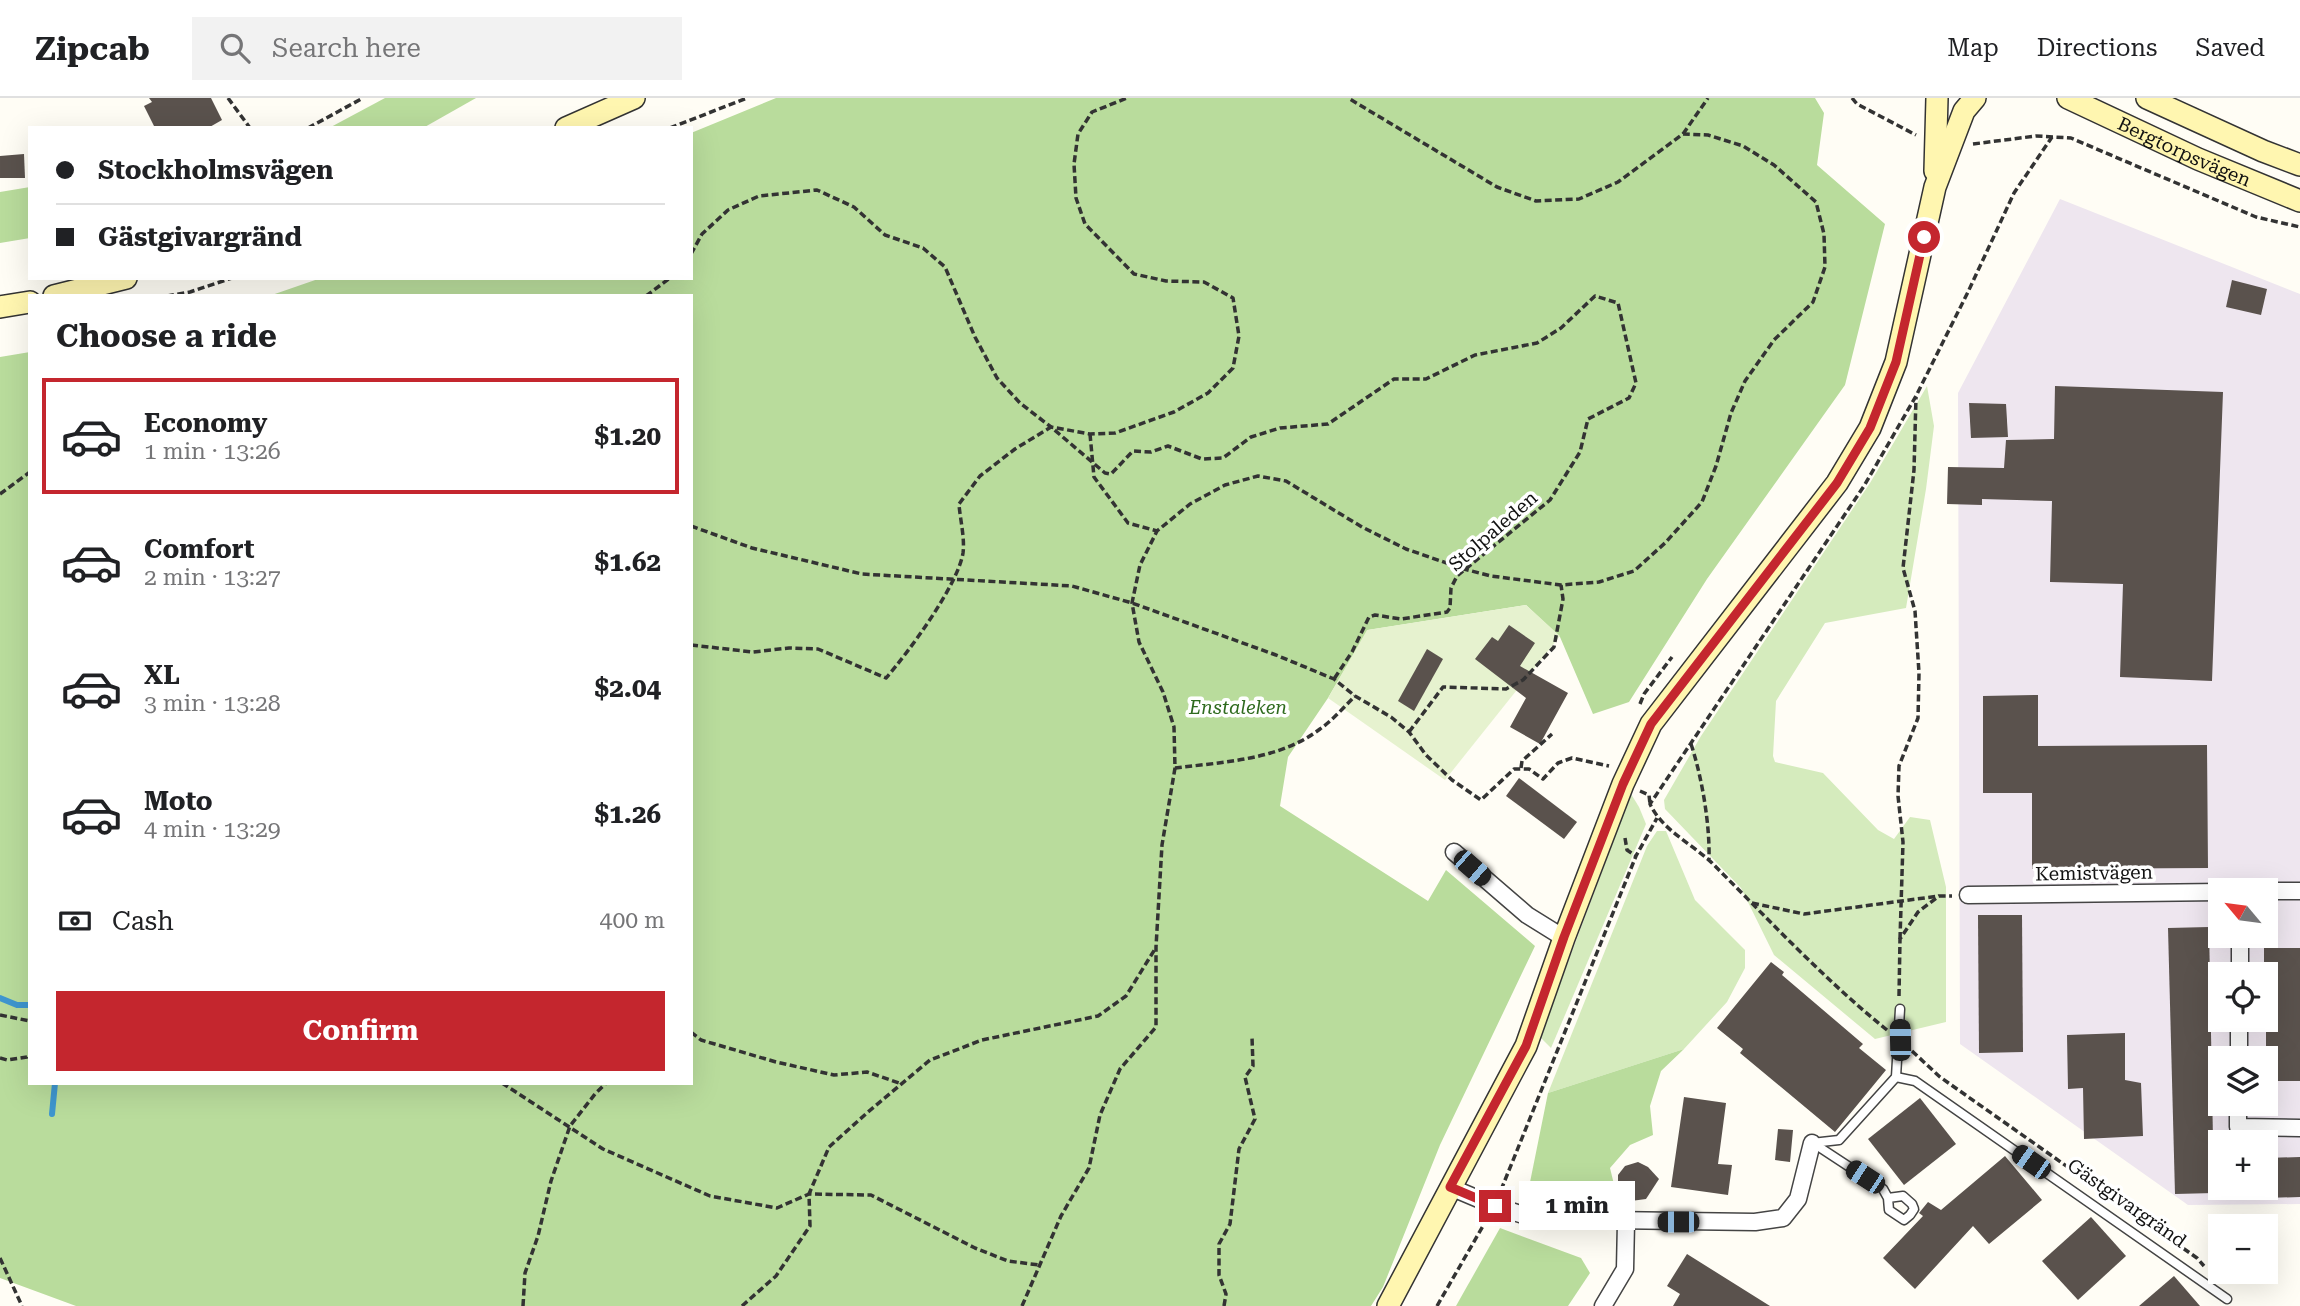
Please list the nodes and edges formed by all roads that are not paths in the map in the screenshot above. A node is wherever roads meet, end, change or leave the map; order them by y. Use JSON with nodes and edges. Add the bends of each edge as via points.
{"nodes":[{"id":1,"x":634,"y":98,"type":"edge"},
{"id":2,"x":1937,"y":98,"type":"edge"},
{"id":3,"x":1975,"y":98,"type":"edge"},
{"id":4,"x":2068,"y":98,"type":"edge"},
{"id":5,"x":2147,"y":98,"type":"edge"},
{"id":6,"x":571,"y":126,"type":"edge"},
{"id":7,"x":2300,"y":165,"type":"edge"},
{"id":8,"x":1935,"y":187,"type":"junction"},
{"id":9,"x":2300,"y":201,"type":"edge"},
{"id":10,"x":118,"y":280,"type":"edge"},
{"id":11,"x":62,"y":294,"type":"edge"},
{"id":12,"x":28,"y":302,"type":"edge"},
{"id":13,"x":0,"y":307,"type":"edge"},
{"id":14,"x":1454,"y":852,"type":"dead end"},
{"id":15,"x":2278,"y":891,"type":"edge"},
{"id":16,"x":2300,"y":891,"type":"edge"},
{"id":17,"x":2208,"y":892,"type":"edge"},
{"id":18,"x":1968,"y":895,"type":"road end"},
{"id":19,"x":1564,"y":937,"type":"junction"},
{"id":20,"x":1900,"y":1009,"type":"road end"},
{"id":21,"x":1896,"y":1077,"type":"junction"},
{"id":22,"x":2238,"y":1116,"type":"edge"},
{"id":23,"x":2300,"y":1128,"type":"edge"},
{"id":24,"x":1812,"y":1143,"type":"junction"},
{"id":25,"x":1450,"y":1187,"type":"junction"},
{"id":26,"x":1888,"y":1198,"type":"dead end"},
{"id":27,"x":1626,"y":1222,"type":"junction"},
{"id":28,"x":2227,"y":1299,"type":"dead end"},
{"id":29,"x":1388,"y":1306,"type":"edge"},
{"id":30,"x":1603,"y":1306,"type":"edge"}],
"edges":[{"from":1,"to":6,"type":"main road"},
{"from":2,"to":8,"type":"main road"},
{"from":3,"to":8,"type":"main road","via":[[1964,111]]},
{"from":4,"to":9,"type":"main road","name":"Bergtorpsvägen"},
{"from":5,"to":7,"type":"main road","name":"Bergtorpsvägen"},
{"from":8,"to":19,"type":"main road","via":[[1896,362],[1870,428],[1837,483],[1651,724],[1630,787]]},
{"from":10,"to":11,"type":"main road"},
{"from":12,"to":13,"type":"main road"},
{"from":14,"to":19,"type":"street","via":[[1527,915]]},
{"from":15,"to":16,"type":"street"},
{"from":17,"to":18,"type":"street","name":"Kemistvägen"},
{"from":19,"to":25,"type":"main road","via":[[1526,1046]]},
{"from":20,"to":21,"type":"lane"},
{"from":21,"to":24,"type":"lane","via":[[1839,1140]]},
{"from":21,"to":28,"type":"lane","name":"Gästgivargränd","via":[[1915,1081]]},
{"from":22,"to":23,"type":"street","via":[[2238,1127]]},
{"from":24,"to":26,"type":"lane","via":[[1883,1189]]},
{"from":24,"to":27,"type":"street","via":[[1798,1199],[1783,1218]]},
{"from":25,"to":27,"type":"street","via":[[1536,1219]]},
{"from":25,"to":29,"type":"main road"},
{"from":27,"to":30,"type":"street","via":[[1625,1269]]}]}
